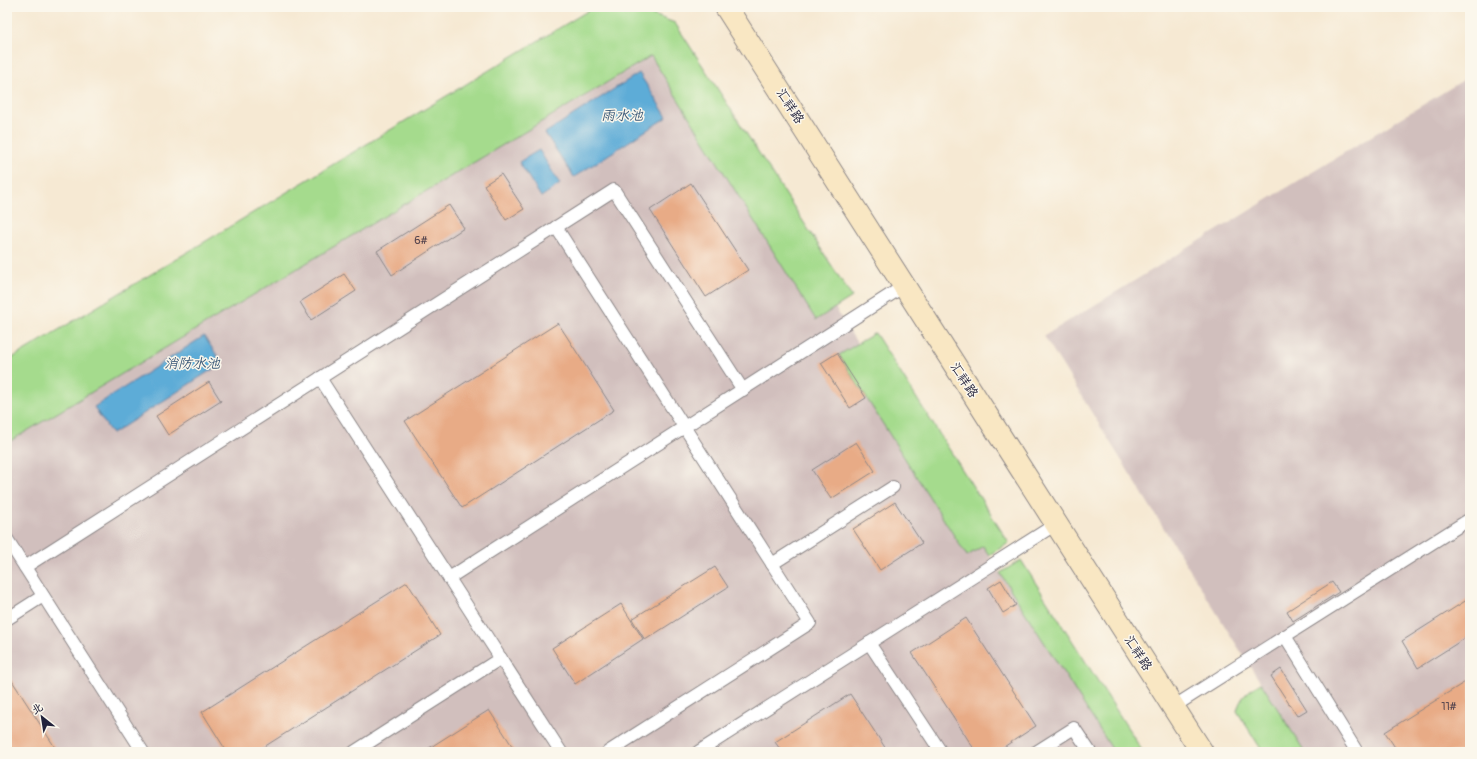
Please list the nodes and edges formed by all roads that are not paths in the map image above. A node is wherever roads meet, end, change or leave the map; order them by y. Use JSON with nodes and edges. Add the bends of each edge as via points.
{"nodes":[{"id":1,"x":726,"y":7,"type":"edge"},
{"id":2,"x":556,"y":227,"type":"junction"},
{"id":3,"x":904,"y":286,"type":"junction"},
{"id":4,"x":320,"y":378,"type":"junction"},
{"id":5,"x":743,"y":390,"type":"junction"},
{"id":6,"x":684,"y":428,"type":"junction"},
{"id":7,"x":893,"y":487,"type":"dead end"},
{"id":8,"x":1470,"y":519,"type":"edge"},
{"id":9,"x":1056,"y":524,"type":"junction"},
{"id":10,"x":7,"y":539,"type":"edge"},
{"id":11,"x":772,"y":564,"type":"junction"},
{"id":12,"x":25,"y":567,"type":"junction"},
{"id":13,"x":449,"y":578,"type":"junction"},
{"id":14,"x":43,"y":596,"type":"junction"},
{"id":15,"x":7,"y":619,"type":"edge"},
{"id":16,"x":1285,"y":636,"type":"junction"},
{"id":17,"x":869,"y":643,"type":"junction"},
{"id":18,"x":501,"y":658,"type":"junction"},
{"id":19,"x":1173,"y":707,"type":"junction"},
{"id":20,"x":143,"y":752,"type":"edge"},
{"id":21,"x":354,"y":752,"type":"edge"},
{"id":22,"x":561,"y":752,"type":"edge"},
{"id":23,"x":608,"y":752,"type":"edge"},
{"id":24,"x":698,"y":752,"type":"edge"},
{"id":25,"x":941,"y":752,"type":"edge"},
{"id":26,"x":1036,"y":752,"type":"edge"},
{"id":27,"x":1090,"y":752,"type":"edge"},
{"id":28,"x":1202,"y":752,"type":"edge"},
{"id":29,"x":1357,"y":752,"type":"edge"}],
"edges":[{"from":1,"to":3,"type":"main road","name":"汇祥路"},
{"from":2,"to":4,"type":"lane"},
{"from":2,"to":5,"type":"lane","via":[[614,190]]},
{"from":2,"to":6,"type":"lane"},
{"from":3,"to":5,"type":"lane"},
{"from":3,"to":9,"type":"main road","name":"汇祥路"},
{"from":4,"to":12,"type":"lane"},
{"from":4,"to":13,"type":"lane"},
{"from":5,"to":6,"type":"lane"},
{"from":6,"to":11,"type":"lane"},
{"from":6,"to":13,"type":"lane"},
{"from":7,"to":11,"type":"lane"},
{"from":8,"to":16,"type":"lane"},
{"from":9,"to":17,"type":"lane"},
{"from":9,"to":19,"type":"main road","name":"汇祥路"},
{"from":10,"to":12,"type":"lane"},
{"from":11,"to":23,"type":"lane","via":[[810,623]]},
{"from":12,"to":14,"type":"lane"},
{"from":13,"to":18,"type":"lane"},
{"from":14,"to":15,"type":"lane"},
{"from":14,"to":20,"type":"lane"},
{"from":16,"to":19,"type":"lane"},
{"from":16,"to":29,"type":"lane"},
{"from":17,"to":24,"type":"lane"},
{"from":17,"to":25,"type":"lane"},
{"from":18,"to":21,"type":"lane"},
{"from":18,"to":22,"type":"lane"},
{"from":19,"to":28,"type":"main road","name":"汇祥路"},
{"from":26,"to":27,"type":"lane","via":[[1074,728]]}]}
